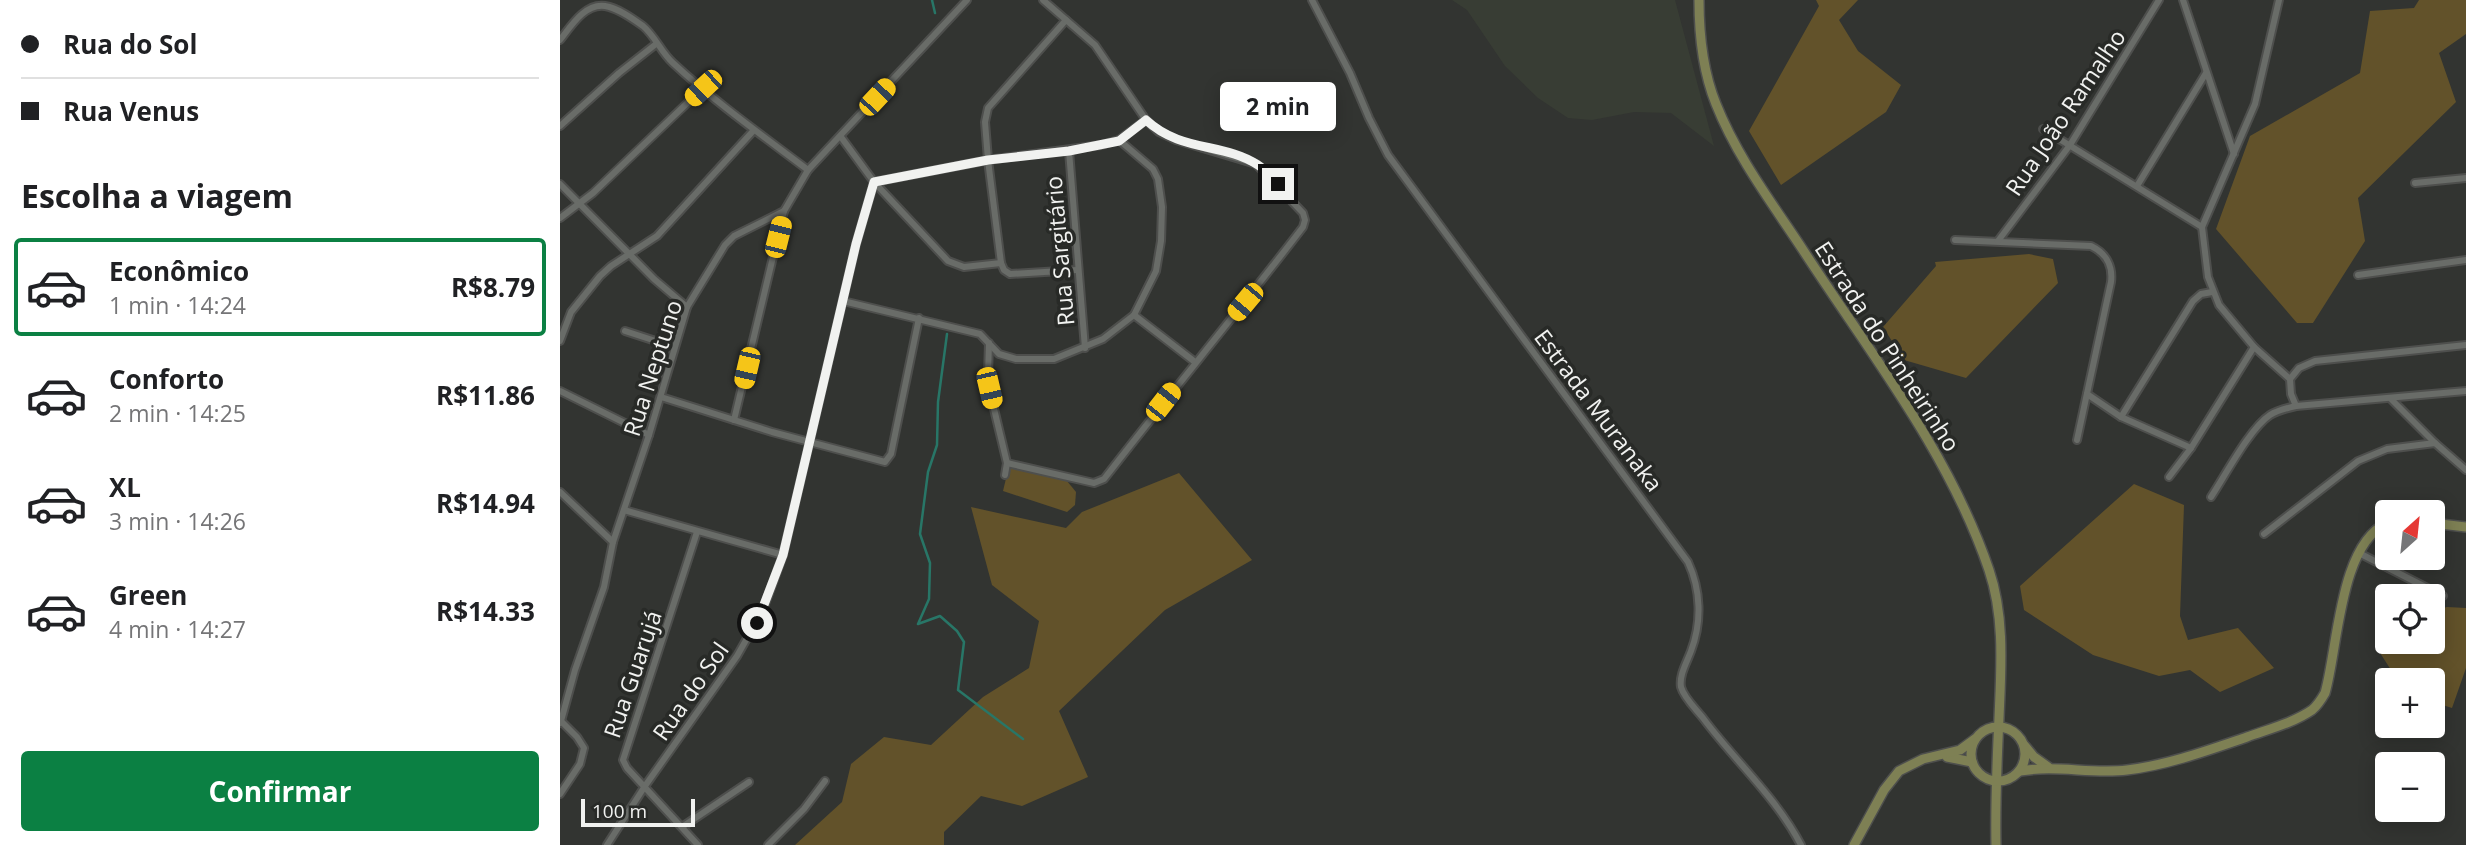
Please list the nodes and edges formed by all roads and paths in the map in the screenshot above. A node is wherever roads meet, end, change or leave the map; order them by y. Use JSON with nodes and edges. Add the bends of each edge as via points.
{"nodes":[{"id":1,"x":967,"y":0,"type":"edge"},
{"id":2,"x":1042,"y":0,"type":"edge"},
{"id":3,"x":1312,"y":0,"type":"edge"},
{"id":4,"x":1699,"y":0,"type":"edge"},
{"id":5,"x":2159,"y":0,"type":"edge"},
{"id":6,"x":2183,"y":0,"type":"edge"},
{"id":7,"x":2280,"y":0,"type":"edge"},
{"id":8,"x":592,"y":4,"type":"edge"},
{"id":9,"x":1066,"y":20,"type":"junction"},
{"id":10,"x":560,"y":40,"type":"edge"},
{"id":11,"x":656,"y":44,"type":"junction"},
{"id":12,"x":2206,"y":74,"type":"junction"},
{"id":13,"x":703,"y":88,"type":"junction"},
{"id":14,"x":1146,"y":120,"type":"junction"},
{"id":15,"x":560,"y":126,"type":"edge"},
{"id":16,"x":2043,"y":129,"type":"dead end"},
{"id":17,"x":754,"y":130,"type":"junction"},
{"id":18,"x":841,"y":137,"type":"junction"},
{"id":19,"x":1119,"y":141,"type":"junction"},
{"id":20,"x":2070,"y":145,"type":"junction"},
{"id":21,"x":1069,"y":151,"type":"junction"},
{"id":22,"x":2234,"y":154,"type":"junction"},
{"id":23,"x":988,"y":160,"type":"junction"},
{"id":24,"x":808,"y":170,"type":"junction"},
{"id":25,"x":2466,"y":178,"type":"edge"},
{"id":26,"x":874,"y":182,"type":"junction"},
{"id":27,"x":2415,"y":183,"type":"dead end"},
{"id":28,"x":560,"y":184,"type":"edge"},
{"id":29,"x":2137,"y":186,"type":"junction"},
{"id":30,"x":579,"y":205,"type":"junction"},
{"id":31,"x":784,"y":211,"type":"junction"},
{"id":32,"x":560,"y":218,"type":"edge"},
{"id":33,"x":2202,"y":227,"type":"junction"},
{"id":34,"x":1955,"y":240,"type":"dead end"},
{"id":35,"x":1998,"y":241,"type":"junction"},
{"id":36,"x":629,"y":253,"type":"junction"},
{"id":37,"x":2466,"y":260,"type":"edge"},
{"id":38,"x":1001,"y":263,"type":"junction"},
{"id":39,"x":1077,"y":270,"type":"junction"},
{"id":40,"x":2358,"y":275,"type":"dead end"},
{"id":41,"x":2212,"y":292,"type":"junction"},
{"id":42,"x":843,"y":300,"type":"junction"},
{"id":43,"x":687,"y":307,"type":"junction"},
{"id":44,"x":1134,"y":316,"type":"junction"},
{"id":45,"x":919,"y":318,"type":"junction"},
{"id":46,"x":625,"y":331,"type":"dead end"},
{"id":47,"x":560,"y":341,"type":"edge"},
{"id":48,"x":989,"y":344,"type":"junction"},
{"id":49,"x":2466,"y":345,"type":"edge"},
{"id":50,"x":674,"y":347,"type":"junction"},
{"id":51,"x":2255,"y":347,"type":"junction"},
{"id":52,"x":1085,"y":348,"type":"junction"},
{"id":53,"x":1195,"y":362,"type":"junction"},
{"id":54,"x":2290,"y":379,"type":"junction"},
{"id":55,"x":560,"y":391,"type":"edge"},
{"id":56,"x":2466,"y":391,"type":"edge"},
{"id":57,"x":2087,"y":394,"type":"junction"},
{"id":58,"x":661,"y":397,"type":"junction"},
{"id":59,"x":2391,"y":399,"type":"junction"},
{"id":60,"x":2296,"y":406,"type":"junction"},
{"id":61,"x":2121,"y":417,"type":"junction"},
{"id":62,"x":734,"y":420,"type":"junction"},
{"id":63,"x":649,"y":435,"type":"junction"},
{"id":64,"x":2077,"y":440,"type":"dead end"},
{"id":65,"x":809,"y":443,"type":"junction"},
{"id":66,"x":2435,"y":443,"type":"junction"},
{"id":67,"x":2191,"y":448,"type":"junction"},
{"id":68,"x":1007,"y":463,"type":"junction"},
{"id":69,"x":2466,"y":470,"type":"edge"},
{"id":70,"x":1005,"y":475,"type":"dead end"},
{"id":71,"x":2169,"y":477,"type":"dead end"},
{"id":72,"x":560,"y":492,"type":"edge"},
{"id":73,"x":2211,"y":497,"type":"dead end"},
{"id":74,"x":624,"y":510,"type":"junction"},
{"id":75,"x":2445,"y":525,"type":"edge"},
{"id":76,"x":2466,"y":527,"type":"edge"},
{"id":77,"x":2375,"y":530,"type":"edge"},
{"id":78,"x":697,"y":532,"type":"junction"},
{"id":79,"x":2264,"y":534,"type":"dead end"},
{"id":80,"x":613,"y":541,"type":"junction"},
{"id":81,"x":2359,"y":553,"type":"junction"},
{"id":82,"x":783,"y":555,"type":"junction"},
{"id":83,"x":2419,"y":584,"type":"edge"},
{"id":84,"x":561,"y":722,"type":"edge"},
{"id":85,"x":1999,"y":726,"type":"junction"},
{"id":86,"x":1975,"y":739,"type":"junction"},
{"id":87,"x":2025,"y":747,"type":"junction"},
{"id":88,"x":1941,"y":757,"type":"junction"},
{"id":89,"x":1972,"y":762,"type":"junction"},
{"id":90,"x":2049,"y":768,"type":"junction"},
{"id":91,"x":2020,"y":771,"type":"junction"},
{"id":92,"x":825,"y":781,"type":"dead end"},
{"id":93,"x":1996,"y":781,"type":"junction"},
{"id":94,"x":749,"y":782,"type":"dead end"},
{"id":95,"x":645,"y":786,"type":"junction"},
{"id":96,"x":560,"y":794,"type":"edge"},
{"id":97,"x":682,"y":827,"type":"junction"},
{"id":98,"x":607,"y":845,"type":"edge"},
{"id":99,"x":698,"y":845,"type":"edge"},
{"id":100,"x":768,"y":845,"type":"edge"},
{"id":101,"x":1801,"y":845,"type":"edge"},
{"id":102,"x":1854,"y":845,"type":"edge"},
{"id":103,"x":1996,"y":845,"type":"edge"}],
"edges":[{"from":1,"to":18,"type":"street"},
{"from":2,"to":9,"type":"street"},
{"from":3,"to":101,"type":"street","name":"Estrada Muranaka","via":[[1388,155],[1688,562],[1699,596],[1696,635],[1681,677],[1683,692],[1782,811]]},
{"from":4,"to":85,"type":"street","name":"Estrada do Pinheirinho","via":[[1701,40],[1715,102],[1738,150],[1891,380],[1966,510],[1997,602]]},
{"from":5,"to":20,"type":"street","name":"Rua João Ramalho"},
{"from":6,"to":12,"type":"street"},
{"from":7,"to":22,"type":"street","via":[[2260,85]]},
{"from":8,"to":10,"type":"street"},
{"from":8,"to":11,"type":"street","via":[[625,14]]},
{"from":9,"to":14,"type":"street","via":[[1102,54]]},
{"from":9,"to":23,"type":"street","via":[[988,108]]},
{"from":11,"to":13,"type":"street"},
{"from":11,"to":15,"type":"street"},
{"from":12,"to":22,"type":"street"},
{"from":12,"to":29,"type":"street"},
{"from":13,"to":17,"type":"street"},
{"from":13,"to":30,"type":"street"},
{"from":14,"to":19,"type":"street"},
{"from":14,"to":53,"type":"street","via":[[1176,140],[1256,163],[1305,220]]},
{"from":16,"to":20,"type":"street"},
{"from":17,"to":24,"type":"street"},
{"from":17,"to":36,"type":"street","via":[[657,236]]},
{"from":18,"to":24,"type":"street"},
{"from":18,"to":26,"type":"street"},
{"from":19,"to":21,"type":"street"},
{"from":19,"to":44,"type":"street","via":[[1153,169],[1162,207],[1156,271]]},
{"from":20,"to":29,"type":"street"},
{"from":20,"to":35,"type":"street","name":"Rua João Ramalho"},
{"from":21,"to":23,"type":"street"},
{"from":21,"to":39,"type":"street","name":"Rua Sargitário"},
{"from":22,"to":33,"type":"street"},
{"from":23,"to":26,"type":"street"},
{"from":23,"to":38,"type":"street"},
{"from":24,"to":31,"type":"street"},
{"from":25,"to":27,"type":"street"},
{"from":26,"to":38,"type":"street","via":[[948,261],[964,267]]},
{"from":26,"to":42,"type":"street","name":"Rua do Sol"},
{"from":28,"to":30,"type":"street"},
{"from":29,"to":33,"type":"street"},
{"from":30,"to":32,"type":"street"},
{"from":30,"to":36,"type":"street"},
{"from":31,"to":43,"type":"street","name":"Rua Neptuno","via":[[725,245]]},
{"from":31,"to":62,"type":"street"},
{"from":33,"to":41,"type":"street"},
{"from":34,"to":35,"type":"street"},
{"from":35,"to":57,"type":"street","via":[[2091,246],[2108,261],[2111,282]]},
{"from":36,"to":43,"type":"street"},
{"from":36,"to":47,"type":"street","via":[[578,302]]},
{"from":37,"to":40,"type":"street"},
{"from":38,"to":39,"type":"street","via":[[1010,274]]},
{"from":39,"to":52,"type":"street","name":"Rua Sargitário"},
{"from":41,"to":51,"type":"street"},
{"from":41,"to":61,"type":"street","via":[[2193,301]]},
{"from":42,"to":45,"type":"street"},
{"from":42,"to":65,"type":"street","name":"Rua do Sol"},
{"from":43,"to":50,"type":"street","name":"Rua Neptuno"},
{"from":44,"to":52,"type":"street"},
{"from":44,"to":53,"type":"street"},
{"from":45,"to":48,"type":"street","via":[[979,334]]},
{"from":45,"to":65,"type":"street","via":[[887,461]]},
{"from":46,"to":50,"type":"street"},
{"from":48,"to":52,"type":"street","via":[[999,354],[1016,359],[1054,359]]},
{"from":48,"to":68,"type":"street","via":[[988,375]]},
{"from":49,"to":54,"type":"street","via":[[2315,361],[2299,368]]},
{"from":50,"to":58,"type":"street","name":"Rua Neptuno"},
{"from":51,"to":54,"type":"street"},
{"from":51,"to":67,"type":"street"},
{"from":53,"to":68,"type":"street","via":[[1104,480],[1094,483]]},
{"from":54,"to":60,"type":"street"},
{"from":55,"to":63,"type":"street"},
{"from":56,"to":59,"type":"street"},
{"from":57,"to":61,"type":"street"},
{"from":57,"to":64,"type":"street"},
{"from":58,"to":62,"type":"street"},
{"from":58,"to":63,"type":"street","name":"Rua Neptuno"},
{"from":59,"to":60,"type":"street"},
{"from":59,"to":66,"type":"street"},
{"from":60,"to":73,"type":"street","via":[[2263,421]]},
{"from":61,"to":67,"type":"street"},
{"from":62,"to":65,"type":"street"},
{"from":63,"to":74,"type":"street","name":"Rua Neptuno"},
{"from":65,"to":82,"type":"street","name":"Rua do Sol"},
{"from":66,"to":69,"type":"street"},
{"from":66,"to":79,"type":"street","via":[[2387,449],[2358,461]]},
{"from":67,"to":71,"type":"street"},
{"from":68,"to":70,"type":"street"},
{"from":72,"to":80,"type":"street"},
{"from":74,"to":78,"type":"street"},
{"from":74,"to":80,"type":"street","name":"Rua Neptuno"},
{"from":75,"to":76,"type":"street"},
{"from":77,"to":81,"type":"street"},
{"from":78,"to":82,"type":"street"},
{"from":78,"to":95,"type":"street","name":"Rua Guarujá","via":[[623,757]]},
{"from":80,"to":84,"type":"street","name":"Rua Neptuno","via":[[604,587]]},
{"from":81,"to":83,"type":"street"},
{"from":81,"to":90,"type":"street","via":[[2342,603],[2325,693],[2311,710],[2245,738],[2154,764],[2105,771]]},
{"from":82,"to":95,"type":"street","name":"Rua do Sol","via":[[748,638]]},
{"from":84,"to":96,"type":"street","via":[[584,752]]},
{"from":85,"to":86,"type":"street"},
{"from":85,"to":87,"type":"street","via":[[2015,732]]},
{"from":85,"to":93,"type":"street","name":"Estrada do Pinheirinho"},
{"from":86,"to":88,"type":"street"},
{"from":86,"to":89,"type":"street"},
{"from":87,"to":90,"type":"street"},
{"from":87,"to":91,"type":"street"},
{"from":88,"to":89,"type":"street"},
{"from":88,"to":102,"type":"street","via":[[1910,764],[1894,776]]},
{"from":89,"to":93,"type":"street","via":[[1982,775]]},
{"from":90,"to":91,"type":"street"},
{"from":91,"to":93,"type":"street"},
{"from":92,"to":100,"type":"street"},
{"from":93,"to":103,"type":"street","name":"Estrada do Pinheirinho"},
{"from":94,"to":97,"type":"street"},
{"from":95,"to":97,"type":"street","name":"Rua Guarujá"},
{"from":95,"to":98,"type":"street","name":"Rua do Sol"},
{"from":97,"to":99,"type":"street","name":"Rua Guarujá"}]}
